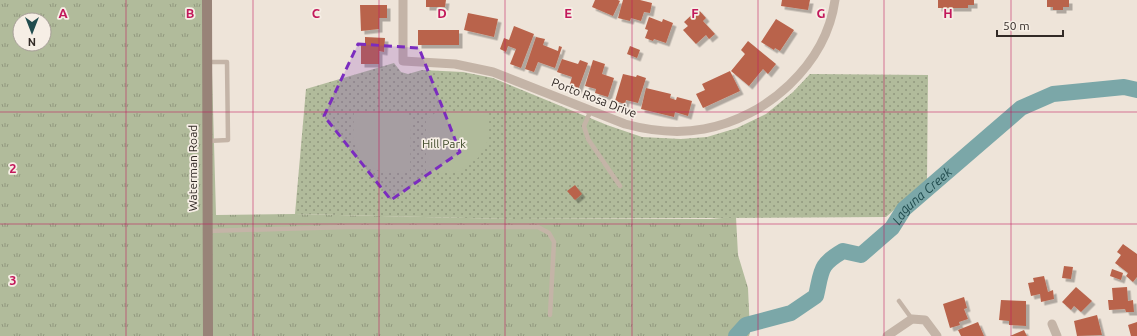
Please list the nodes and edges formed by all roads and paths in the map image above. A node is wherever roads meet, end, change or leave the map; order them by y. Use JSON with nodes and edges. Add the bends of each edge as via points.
{"nodes":[{"id":1,"x":207,"y":0,"type":"edge"},
{"id":2,"x":402,"y":0,"type":"edge"},
{"id":3,"x":835,"y":0,"type":"edge"},
{"id":4,"x":206,"y":62,"type":"junction"},
{"id":5,"x":590,"y":110,"type":"junction"},
{"id":6,"x":206,"y":140,"type":"junction"},
{"id":7,"x":620,"y":186,"type":"dead end"},
{"id":8,"x":207,"y":231,"type":"junction"},
{"id":9,"x":899,"y":301,"type":"dead end"},
{"id":10,"x":550,"y":315,"type":"dead end"},
{"id":11,"x":912,"y":319,"type":"junction"},
{"id":12,"x":1052,"y":324,"type":"dead end"},
{"id":13,"x":208,"y":336,"type":"edge"},
{"id":14,"x":887,"y":336,"type":"edge"},
{"id":15,"x":937,"y":336,"type":"edge"},
{"id":16,"x":1057,"y":336,"type":"edge"}],
"edges":[{"from":1,"to":4,"type":"main road","name":"Waterman Road"},
{"from":2,"to":5,"type":"street","name":"Porto Rosa Drive","via":[[404,62],[455,64],[493,72]]},
{"from":3,"to":5,"type":"street","name":"Porto Rosa Drive","via":[[824,36],[807,65],[780,94],[746,116],[703,130],[670,132],[636,127]]},
{"from":4,"to":6,"type":"main road","name":"Waterman Road"},
{"from":4,"to":6,"type":"lane","via":[[227,62],[228,140]]},
{"from":5,"to":7,"type":"lane","via":[[584,126],[588,139]]},
{"from":6,"to":8,"type":"main road","name":"Waterman Road"},
{"from":8,"to":10,"type":"lane","via":[[346,227],[538,227],[548,233],[554,242]]},
{"from":8,"to":13,"type":"main road","name":"Waterman Road"},
{"from":9,"to":11,"type":"lane"},
{"from":11,"to":14,"type":"street"},
{"from":11,"to":15,"type":"street","via":[[925,320]]},
{"from":12,"to":16,"type":"street"}]}
